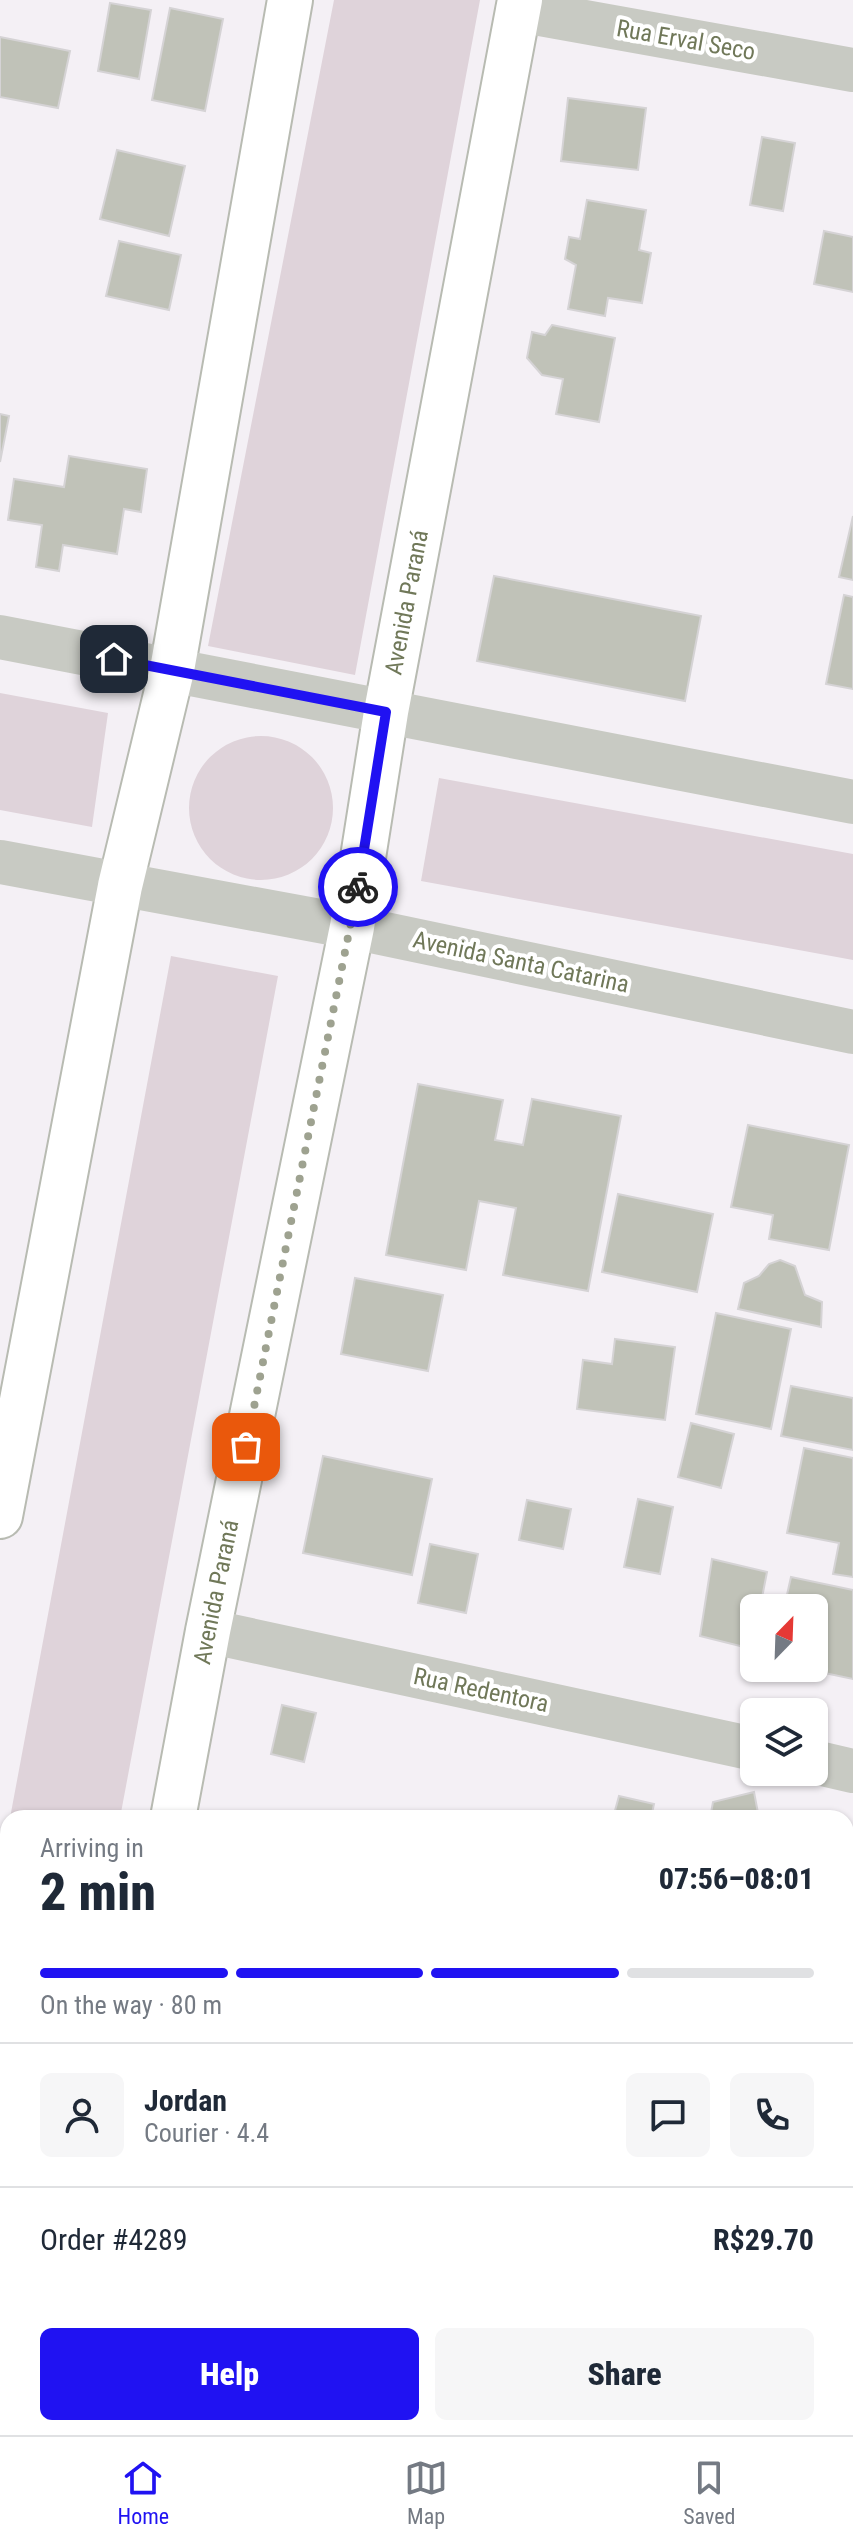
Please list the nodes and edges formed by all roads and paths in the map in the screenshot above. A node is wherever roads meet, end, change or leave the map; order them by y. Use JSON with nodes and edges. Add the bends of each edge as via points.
{"nodes":[{"id":1,"x":290,"y":0,"type":"edge"},
{"id":2,"x":519,"y":5,"type":"edge"},
{"id":3,"x":853,"y":70,"type":"edge"},
{"id":4,"x":0,"y":637,"type":"edge"},
{"id":5,"x":172,"y":670,"type":"junction"},
{"id":6,"x":386,"y":712,"type":"junction"},
{"id":7,"x":853,"y":802,"type":"edge"},
{"id":8,"x":0,"y":862,"type":"edge"},
{"id":9,"x":120,"y":886,"type":"junction"},
{"id":10,"x":352,"y":927,"type":"junction"},
{"id":11,"x":853,"y":1032,"type":"edge"},
{"id":12,"x":0,"y":1516,"type":"edge"},
{"id":13,"x":208,"y":1631,"type":"junction"},
{"id":14,"x":740,"y":1746,"type":"edge"},
{"id":15,"x":828,"y":1765,"type":"edge"},
{"id":16,"x":853,"y":1771,"type":"edge"},
{"id":17,"x":174,"y":1810,"type":"edge"}],
"edges":[{"from":1,"to":5,"type":"main road"},
{"from":2,"to":3,"type":"street","name":"Rua Erval Seco"},
{"from":2,"to":6,"type":"main road","name":"Avenida Paraná"},
{"from":4,"to":5,"type":"street"},
{"from":5,"to":6,"type":"street"},
{"from":5,"to":9,"type":"main road"},
{"from":6,"to":7,"type":"street"},
{"from":6,"to":10,"type":"main road","name":"Avenida Paraná"},
{"from":8,"to":9,"type":"street","name":"Avenida Santa Catarina"},
{"from":9,"to":10,"type":"street","name":"Avenida Santa Catarina"},
{"from":9,"to":12,"type":"main road"},
{"from":10,"to":11,"type":"street","name":"Avenida Santa Catarina"},
{"from":10,"to":13,"type":"main road","name":"Avenida Paraná"},
{"from":13,"to":14,"type":"street","name":"Rua Redentora"},
{"from":13,"to":17,"type":"main road","name":"Avenida Paraná"},
{"from":15,"to":16,"type":"street"}]}
